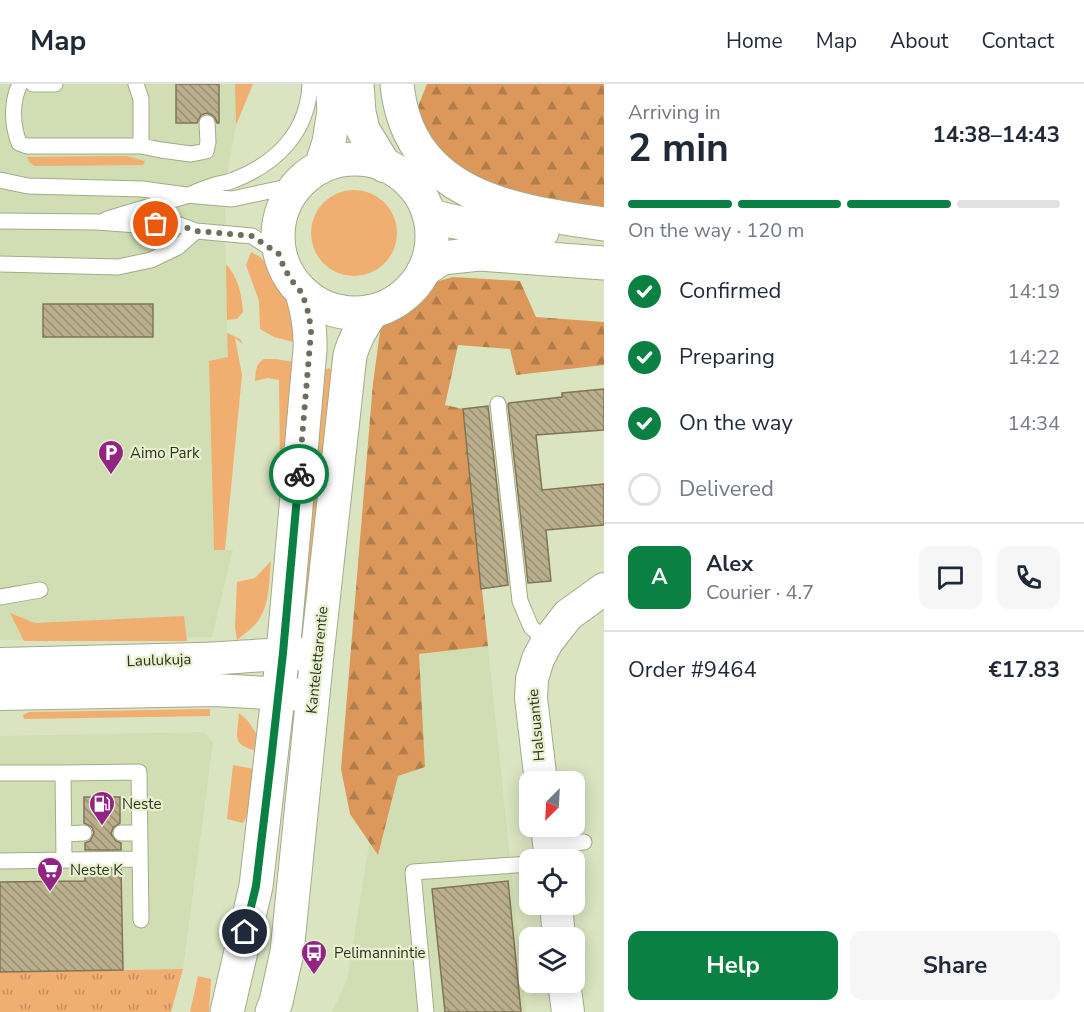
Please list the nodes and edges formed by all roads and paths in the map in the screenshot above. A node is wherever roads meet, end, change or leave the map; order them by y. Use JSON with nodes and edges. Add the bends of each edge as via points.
{"nodes":[{"id":1,"x":20,"y":84,"type":"edge"},
{"id":2,"x":33,"y":84,"type":"edge"},
{"id":3,"x":55,"y":84,"type":"edge"},
{"id":4,"x":136,"y":84,"type":"edge"},
{"id":5,"x":310,"y":84,"type":"edge"},
{"id":6,"x":332,"y":84,"type":"edge"},
{"id":7,"x":357,"y":84,"type":"edge"},
{"id":8,"x":397,"y":84,"type":"edge"},
{"id":9,"x":207,"y":123,"type":"dead end"},
{"id":10,"x":141,"y":146,"type":"junction"},
{"id":11,"x":385,"y":166,"type":"junction"},
{"id":12,"x":309,"y":176,"type":"junction"},
{"id":13,"x":0,"y":180,"type":"edge"},
{"id":14,"x":186,"y":195,"type":"junction"},
{"id":15,"x":429,"y":215,"type":"junction"},
{"id":16,"x":1,"y":221,"type":"edge"},
{"id":17,"x":97,"y":222,"type":"junction"},
{"id":18,"x":604,"y":224,"type":"edge"},
{"id":19,"x":196,"y":231,"type":"junction"},
{"id":20,"x":604,"y":231,"type":"edge"},
{"id":21,"x":279,"y":254,"type":"junction"},
{"id":22,"x":604,"y":263,"type":"edge"},
{"id":23,"x":0,"y":264,"type":"edge"},
{"id":24,"x":424,"y":270,"type":"junction"},
{"id":25,"x":302,"y":293,"type":"junction"},
{"id":26,"x":372,"y":312,"type":"junction"},
{"id":27,"x":498,"y":404,"type":"dead end"},
{"id":28,"x":604,"y":589,"type":"edge"},
{"id":29,"x":40,"y":590,"type":"dead end"},
{"id":30,"x":0,"y":597,"type":"edge"},
{"id":31,"x":547,"y":642,"type":"junction"},
{"id":32,"x":283,"y":653,"type":"junction"},
{"id":33,"x":317,"y":655,"type":"junction"},
{"id":34,"x":0,"y":664,"type":"edge"},
{"id":35,"x":0,"y":694,"type":"edge"},
{"id":36,"x":278,"y":694,"type":"junction"},
{"id":37,"x":314,"y":695,"type":"junction"},
{"id":38,"x":540,"y":771,"type":"edge"},
{"id":39,"x":0,"y":773,"type":"edge"},
{"id":40,"x":63,"y":773,"type":"junction"},
{"id":41,"x":121,"y":833,"type":"dead end"},
{"id":42,"x":140,"y":833,"type":"junction"},
{"id":43,"x":64,"y":834,"type":"junction"},
{"id":44,"x":84,"y":834,"type":"dead end"},
{"id":45,"x":584,"y":842,"type":"dead end"},
{"id":46,"x":544,"y":849,"type":"edge"},
{"id":47,"x":519,"y":853,"type":"edge"},
{"id":48,"x":140,"y":859,"type":"junction"},
{"id":49,"x":64,"y":860,"type":"junction"},
{"id":50,"x":0,"y":861,"type":"edge"},
{"id":51,"x":141,"y":921,"type":"dead end"},
{"id":52,"x":565,"y":993,"type":"edge"},
{"id":53,"x":227,"y":1012,"type":"edge"},
{"id":54,"x":272,"y":1012,"type":"edge"},
{"id":55,"x":426,"y":1012,"type":"edge"},
{"id":56,"x":568,"y":1012,"type":"edge"}],
"edges":[{"from":1,"to":10,"type":"lane","via":[[14,96],[15,134],[19,143]]},
{"from":2,"to":3,"type":"lane"},
{"from":4,"to":10,"type":"lane","via":[[141,99]]},
{"from":5,"to":14,"type":"lane","via":[[302,123],[282,150],[233,181]]},
{"from":6,"to":12,"type":"main road","via":[[334,111],[329,142]]},
{"from":7,"to":11,"type":"main road","via":[[363,130]]},
{"from":8,"to":18,"type":"main road","via":[[399,104],[417,146],[462,189],[544,216]]},
{"from":9,"to":10,"type":"lane","via":[[206,151],[191,154]]},
{"from":11,"to":12,"type":"main road","via":[[353,159],[336,161]]},
{"from":11,"to":15,"type":"main road","via":[[412,185]]},
{"from":12,"to":14,"type":"lane","via":[[232,199]]},
{"from":12,"to":21,"type":"main road","via":[[286,200],[277,236]]},
{"from":13,"to":14,"type":"lane","via":[[28,186],[142,189]]},
{"from":14,"to":17,"type":"lane"},
{"from":15,"to":20,"type":"main road","via":[[478,226],[561,234]]},
{"from":15,"to":24,"type":"main road","via":[[431,243]]},
{"from":16,"to":17,"type":"lane"},
{"from":17,"to":19,"type":"lane","via":[[174,223]]},
{"from":19,"to":21,"type":"lane","via":[[252,236]]},
{"from":19,"to":23,"type":"lane","via":[[178,247],[151,260],[118,267]]},
{"from":21,"to":25,"type":"main road"},
{"from":22,"to":24,"type":"main road","via":[[479,254],[442,258]]},
{"from":24,"to":26,"type":"main road","via":[[403,297]]},
{"from":25,"to":26,"type":"main road","via":[[335,311]]},
{"from":25,"to":32,"type":"main road","via":[[311,332]]},
{"from":26,"to":33,"type":"main road","name":"Kantelettarentie","via":[[360,328],[350,355]]},
{"from":27,"to":31,"type":"lane","via":[[520,601],[531,627]]},
{"from":28,"to":31,"type":"street","name":"Halsuantie","via":[[568,615]]},
{"from":29,"to":30,"type":"lane"},
{"from":31,"to":38,"type":"street","name":"Halsuantie","via":[[532,679]]},
{"from":32,"to":33,"type":"street","name":"Laulukuja"},
{"from":32,"to":34,"type":"street","name":"Laulukuja"},
{"from":32,"to":36,"type":"main road"},
{"from":33,"to":37,"type":"main road","name":"Kantelettarentie"},
{"from":35,"to":36,"type":"street","name":"Laulukuja","via":[[215,690]]},
{"from":36,"to":37,"type":"street","name":"Laulukuja"},
{"from":36,"to":53,"type":"main road","via":[[256,886]]},
{"from":37,"to":54,"type":"main road","name":"Kantelettarentie","via":[[287,952]]},
{"from":39,"to":40,"type":"lane"},
{"from":40,"to":42,"type":"lane","via":[[139,772]]},
{"from":40,"to":43,"type":"lane"},
{"from":41,"to":42,"type":"lane"},
{"from":42,"to":48,"type":"lane"},
{"from":43,"to":44,"type":"lane"},
{"from":43,"to":49,"type":"lane"},
{"from":45,"to":46,"type":"lane"},
{"from":47,"to":55,"type":"lane","via":[[413,872]]},
{"from":48,"to":49,"type":"lane"},
{"from":48,"to":51,"type":"lane"},
{"from":49,"to":50,"type":"lane"},
{"from":52,"to":56,"type":"street"}]}
